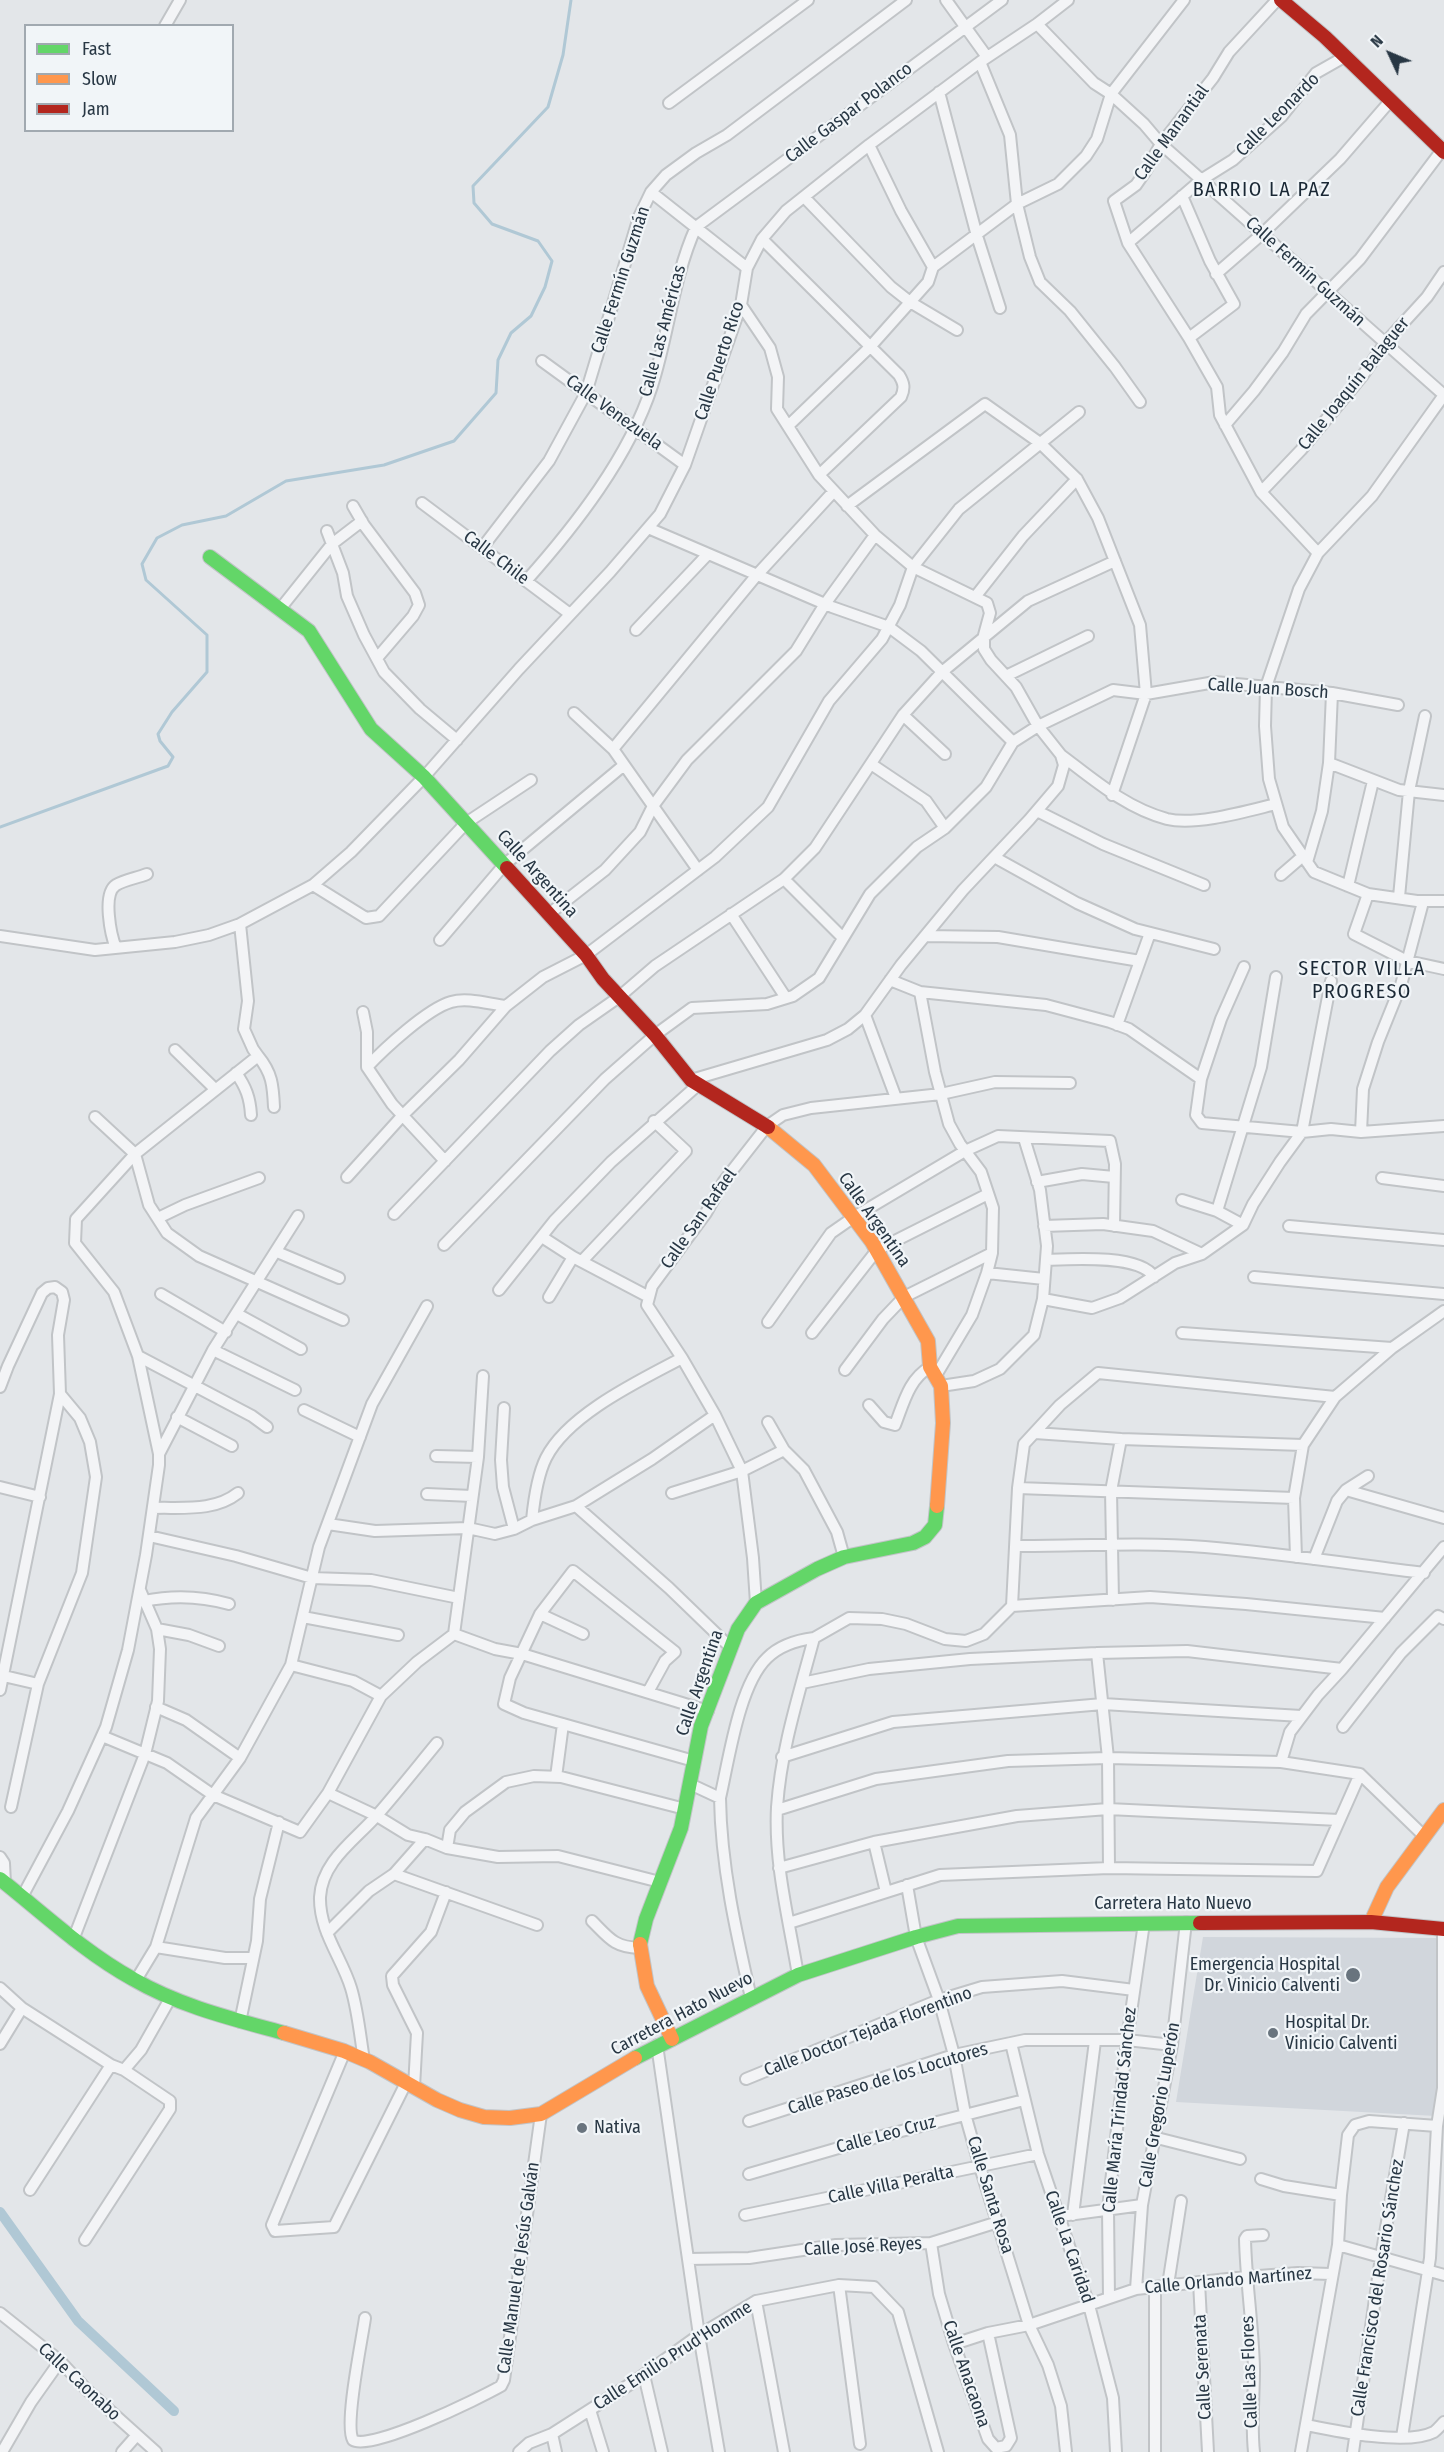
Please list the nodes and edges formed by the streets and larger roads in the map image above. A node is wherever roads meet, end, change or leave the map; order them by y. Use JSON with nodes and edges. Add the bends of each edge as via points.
{"nodes":[{"id":1,"x":180,"y":0,"type":"edge"},
{"id":2,"x":808,"y":0,"type":"edge"},
{"id":3,"x":906,"y":0,"type":"edge"},
{"id":4,"x":946,"y":0,"type":"edge"},
{"id":5,"x":1002,"y":0,"type":"edge"},
{"id":6,"x":1068,"y":0,"type":"edge"},
{"id":7,"x":1184,"y":0,"type":"edge"},
{"id":8,"x":1279,"y":0,"type":"edge"},
{"id":9,"x":166,"y":24,"type":"edge"},
{"id":10,"x":1037,"y":24,"type":"junction"},
{"id":11,"x":965,"y":26,"type":"junction"},
{"id":12,"x":1346,"y":56,"type":"junction"},
{"id":13,"x":983,"y":59,"type":"junction"},
{"id":14,"x":939,"y":92,"type":"junction"},
{"id":15,"x":1111,"y":94,"type":"junction"},
{"id":16,"x":1391,"y":100,"type":"junction"},
{"id":17,"x":669,"y":103,"type":"dead end"},
{"id":18,"x":1161,"y":144,"type":"junction"},
{"id":19,"x":869,"y":145,"type":"junction"},
{"id":20,"x":1443,"y":151,"type":"edge"},
{"id":21,"x":1201,"y":180,"type":"junction"},
{"id":22,"x":651,"y":192,"type":"junction"},
{"id":23,"x":1182,"y":196,"type":"junction"},
{"id":24,"x":804,"y":197,"type":"junction"},
{"id":25,"x":1017,"y":204,"type":"junction"},
{"id":26,"x":696,"y":227,"type":"junction"},
{"id":27,"x":1262,"y":234,"type":"junction"},
{"id":28,"x":977,"y":236,"type":"junction"},
{"id":29,"x":762,"y":239,"type":"junction"},
{"id":30,"x":1128,"y":243,"type":"junction"},
{"id":31,"x":933,"y":267,"type":"junction"},
{"id":32,"x":747,"y":268,"type":"junction"},
{"id":33,"x":1444,"y":272,"type":"edge"},
{"id":34,"x":1216,"y":274,"type":"junction"},
{"id":35,"x":1328,"y":292,"type":"junction"},
{"id":36,"x":910,"y":302,"type":"junction"},
{"id":37,"x":741,"y":305,"type":"junction"},
{"id":38,"x":1000,"y":308,"type":"dead end"},
{"id":39,"x":957,"y":330,"type":"dead end"},
{"id":40,"x":1189,"y":338,"type":"junction"},
{"id":41,"x":1385,"y":343,"type":"junction"},
{"id":42,"x":870,"y":347,"type":"junction"},
{"id":43,"x":542,"y":361,"type":"dead end"},
{"id":44,"x":586,"y":393,"type":"junction"},
{"id":45,"x":1444,"y":395,"type":"edge"},
{"id":46,"x":1140,"y":402,"type":"dead end"},
{"id":47,"x":1079,"y":411,"type":"dead end"},
{"id":48,"x":1225,"y":424,"type":"junction"},
{"id":49,"x":788,"y":426,"type":"junction"},
{"id":50,"x":635,"y":428,"type":"junction"},
{"id":51,"x":1040,"y":443,"type":"junction"},
{"id":52,"x":685,"y":465,"type":"junction"},
{"id":53,"x":819,"y":475,"type":"junction"},
{"id":54,"x":1077,"y":479,"type":"junction"},
{"id":55,"x":834,"y":491,"type":"junction"},
{"id":56,"x":1261,"y":492,"type":"junction"},
{"id":57,"x":422,"y":503,"type":"dead end"},
{"id":58,"x":352,"y":506,"type":"dead end"},
{"id":59,"x":847,"y":506,"type":"junction"},
{"id":60,"x":362,"y":521,"type":"junction"},
{"id":61,"x":648,"y":528,"type":"junction"},
{"id":62,"x":327,"y":531,"type":"dead end"},
{"id":63,"x":875,"y":535,"type":"junction"},
{"id":64,"x":332,"y":544,"type":"junction"},
{"id":65,"x":482,"y":548,"type":"junction"},
{"id":66,"x":1318,"y":553,"type":"junction"},
{"id":67,"x":708,"y":554,"type":"junction"},
{"id":68,"x":210,"y":557,"type":"dead end"},
{"id":69,"x":1115,"y":561,"type":"junction"},
{"id":70,"x":913,"y":567,"type":"junction"},
{"id":71,"x":756,"y":576,"type":"junction"},
{"id":72,"x":526,"y":580,"type":"junction"},
{"id":73,"x":975,"y":597,"type":"junction"},
{"id":74,"x":825,"y":604,"type":"junction"},
{"id":75,"x":280,"y":609,"type":"junction"},
{"id":76,"x":570,"y":614,"type":"junction"},
{"id":77,"x":889,"y":627,"type":"junction"},
{"id":78,"x":636,"y":630,"type":"dead end"},
{"id":79,"x":984,"y":635,"type":"junction"},
{"id":80,"x":1088,"y":636,"type":"dead end"},
{"id":81,"x":378,"y":657,"type":"junction"},
{"id":82,"x":942,"y":672,"type":"junction"},
{"id":83,"x":1006,"y":676,"type":"junction"},
{"id":84,"x":1266,"y":687,"type":"junction"},
{"id":85,"x":1332,"y":693,"type":"junction"},
{"id":86,"x":1146,"y":694,"type":"junction"},
{"id":87,"x":1398,"y":705,"type":"dead end"},
{"id":88,"x":574,"y":713,"type":"dead end"},
{"id":89,"x":903,"y":715,"type":"junction"},
{"id":90,"x":1425,"y":716,"type":"dead end"},
{"id":91,"x":1038,"y":726,"type":"junction"},
{"id":92,"x":457,"y":740,"type":"junction"},
{"id":93,"x":1013,"y":742,"type":"junction"},
{"id":94,"x":613,"y":749,"type":"junction"},
{"id":95,"x":945,"y":754,"type":"dead end"},
{"id":96,"x":1061,"y":755,"type":"junction"},
{"id":97,"x":1329,"y":763,"type":"junction"},
{"id":98,"x":871,"y":764,"type":"junction"},
{"id":99,"x":624,"y":765,"type":"junction"},
{"id":100,"x":424,"y":777,"type":"junction"},
{"id":101,"x":531,"y":780,"type":"dead end"},
{"id":102,"x":1373,"y":781,"type":"junction"},
{"id":103,"x":1409,"y":791,"type":"junction"},
{"id":104,"x":1112,"y":795,"type":"junction"},
{"id":105,"x":1444,"y":795,"type":"edge"},
{"id":106,"x":1276,"y":804,"type":"junction"},
{"id":107,"x":653,"y":806,"type":"junction"},
{"id":108,"x":1037,"y":810,"type":"junction"},
{"id":109,"x":466,"y":823,"type":"junction"},
{"id":110,"x":945,"y":828,"type":"junction"},
{"id":111,"x":994,"y":857,"type":"junction"},
{"id":112,"x":1305,"y":859,"type":"junction"},
{"id":113,"x":504,"y":865,"type":"junction"},
{"id":114,"x":698,"y":870,"type":"junction"},
{"id":115,"x":147,"y":874,"type":"dead end"},
{"id":116,"x":1281,"y":875,"type":"dead end"},
{"id":117,"x":784,"y":879,"type":"junction"},
{"id":118,"x":314,"y":885,"type":"junction"},
{"id":119,"x":1204,"y":885,"type":"dead end"},
{"id":120,"x":1348,"y":886,"type":"junction"},
{"id":121,"x":1368,"y":894,"type":"junction"},
{"id":122,"x":1399,"y":897,"type":"junction"},
{"id":123,"x":1444,"y":901,"type":"edge"},
{"id":124,"x":1423,"y":902,"type":"junction"},
{"id":125,"x":549,"y":914,"type":"junction"},
{"id":126,"x":731,"y":914,"type":"junction"},
{"id":127,"x":240,"y":924,"type":"junction"},
{"id":128,"x":1150,"y":933,"type":"junction"},
{"id":129,"x":0,"y":936,"type":"edge"},
{"id":130,"x":925,"y":936,"type":"junction"},
{"id":131,"x":843,"y":938,"type":"junction"},
{"id":132,"x":440,"y":940,"type":"dead end"},
{"id":133,"x":116,"y":948,"type":"junction"},
{"id":134,"x":1214,"y":949,"type":"dead end"},
{"id":135,"x":586,"y":955,"type":"junction"},
{"id":136,"x":1407,"y":961,"type":"junction"},
{"id":137,"x":1140,"y":962,"type":"junction"},
{"id":138,"x":1244,"y":968,"type":"dead end"},
{"id":139,"x":1444,"y":969,"type":"edge"},
{"id":140,"x":1276,"y":977,"type":"dead end"},
{"id":141,"x":890,"y":980,"type":"junction"},
{"id":142,"x":1331,"y":981,"type":"dead end"},
{"id":143,"x":920,"y":992,"type":"junction"},
{"id":144,"x":619,"y":997,"type":"junction"},
{"id":145,"x":786,"y":998,"type":"junction"},
{"id":146,"x":506,"y":1006,"type":"junction"},
{"id":147,"x":363,"y":1012,"type":"dead end"},
{"id":148,"x":865,"y":1015,"type":"junction"},
{"id":149,"x":1117,"y":1025,"type":"junction"},
{"id":150,"x":655,"y":1035,"type":"junction"},
{"id":151,"x":175,"y":1050,"type":"dead end"},
{"id":152,"x":258,"y":1056,"type":"junction"},
{"id":153,"x":367,"y":1067,"type":"junction"},
{"id":154,"x":236,"y":1073,"type":"junction"},
{"id":155,"x":1201,"y":1078,"type":"junction"},
{"id":156,"x":695,"y":1082,"type":"junction"},
{"id":157,"x":1070,"y":1083,"type":"dead end"},
{"id":158,"x":215,"y":1089,"type":"junction"},
{"id":159,"x":941,"y":1094,"type":"junction"},
{"id":160,"x":896,"y":1098,"type":"junction"},
{"id":161,"x":274,"y":1107,"type":"dead end"},
{"id":162,"x":251,"y":1115,"type":"dead end"},
{"id":163,"x":403,"y":1115,"type":"junction"},
{"id":164,"x":95,"y":1118,"type":"dead end"},
{"id":165,"x":654,"y":1121,"type":"junction"},
{"id":166,"x":767,"y":1126,"type":"junction"},
{"id":167,"x":1444,"y":1126,"type":"edge"},
{"id":168,"x":1243,"y":1128,"type":"junction"},
{"id":169,"x":1302,"y":1132,"type":"junction"},
{"id":170,"x":1361,"y":1132,"type":"junction"},
{"id":171,"x":1024,"y":1138,"type":"junction"},
{"id":172,"x":965,"y":1151,"type":"junction"},
{"id":173,"x":135,"y":1154,"type":"junction"},
{"id":174,"x":445,"y":1161,"type":"junction"},
{"id":175,"x":347,"y":1177,"type":"dead end"},
{"id":176,"x":1114,"y":1177,"type":"junction"},
{"id":177,"x":260,"y":1178,"type":"dead end"},
{"id":178,"x":1382,"y":1179,"type":"dead end"},
{"id":179,"x":1037,"y":1182,"type":"junction"},
{"id":180,"x":1444,"y":1186,"type":"edge"},
{"id":181,"x":988,"y":1194,"type":"junction"},
{"id":182,"x":1182,"y":1200,"type":"dead end"},
{"id":183,"x":1217,"y":1211,"type":"junction"},
{"id":184,"x":394,"y":1214,"type":"dead end"},
{"id":185,"x":298,"y":1216,"type":"dead end"},
{"id":186,"x":854,"y":1217,"type":"junction"},
{"id":187,"x":158,"y":1218,"type":"junction"},
{"id":188,"x":1243,"y":1225,"type":"junction"},
{"id":189,"x":1044,"y":1226,"type":"junction"},
{"id":190,"x":1114,"y":1226,"type":"junction"},
{"id":191,"x":1289,"y":1226,"type":"dead end"},
{"id":192,"x":542,"y":1237,"type":"junction"},
{"id":193,"x":1444,"y":1240,"type":"edge"},
{"id":194,"x":444,"y":1245,"type":"dead end"},
{"id":195,"x":877,"y":1250,"type":"junction"},
{"id":196,"x":277,"y":1252,"type":"junction"},
{"id":197,"x":992,"y":1253,"type":"junction"},
{"id":198,"x":1202,"y":1254,"type":"junction"},
{"id":199,"x":577,"y":1259,"type":"junction"},
{"id":200,"x":1046,"y":1260,"type":"junction"},
{"id":201,"x":987,"y":1273,"type":"junction"},
{"id":202,"x":1154,"y":1277,"type":"junction"},
{"id":203,"x":1254,"y":1277,"type":"dead end"},
{"id":204,"x":339,"y":1278,"type":"dead end"},
{"id":205,"x":1044,"y":1279,"type":"junction"},
{"id":206,"x":256,"y":1282,"type":"junction"},
{"id":207,"x":499,"y":1290,"type":"dead end"},
{"id":208,"x":161,"y":1294,"type":"dead end"},
{"id":209,"x":1444,"y":1294,"type":"edge"},
{"id":210,"x":549,"y":1297,"type":"dead end"},
{"id":211,"x":649,"y":1297,"type":"junction"},
{"id":212,"x":904,"y":1297,"type":"junction"},
{"id":213,"x":1043,"y":1299,"type":"junction"},
{"id":214,"x":427,"y":1306,"type":"dead end"},
{"id":215,"x":1444,"y":1311,"type":"edge"},
{"id":216,"x":237,"y":1314,"type":"junction"},
{"id":217,"x":343,"y":1320,"type":"dead end"},
{"id":218,"x":768,"y":1322,"type":"dead end"},
{"id":219,"x":226,"y":1332,"type":"junction"},
{"id":220,"x":812,"y":1333,"type":"dead end"},
{"id":221,"x":1182,"y":1333,"type":"dead end"},
{"id":222,"x":1392,"y":1348,"type":"junction"},
{"id":223,"x":301,"y":1349,"type":"dead end"},
{"id":224,"x":213,"y":1350,"type":"junction"},
{"id":225,"x":138,"y":1356,"type":"junction"},
{"id":226,"x":682,"y":1358,"type":"junction"},
{"id":227,"x":845,"y":1370,"type":"dead end"},
{"id":228,"x":483,"y":1376,"type":"dead end"},
{"id":229,"x":936,"y":1376,"type":"junction"},
{"id":230,"x":195,"y":1385,"type":"junction"},
{"id":231,"x":0,"y":1387,"type":"edge"},
{"id":232,"x":295,"y":1390,"type":"dead end"},
{"id":233,"x":60,"y":1394,"type":"junction"},
{"id":234,"x":1335,"y":1397,"type":"junction"},
{"id":235,"x":869,"y":1405,"type":"dead end"},
{"id":236,"x":504,"y":1408,"type":"dead end"},
{"id":237,"x":304,"y":1410,"type":"dead end"},
{"id":238,"x":715,"y":1415,"type":"junction"},
{"id":239,"x":177,"y":1417,"type":"junction"},
{"id":240,"x":768,"y":1422,"type":"dead end"},
{"id":241,"x":267,"y":1427,"type":"dead end"},
{"id":242,"x":1035,"y":1433,"type":"junction"},
{"id":243,"x":360,"y":1437,"type":"junction"},
{"id":244,"x":1120,"y":1439,"type":"junction"},
{"id":245,"x":1303,"y":1445,"type":"junction"},
{"id":246,"x":232,"y":1446,"type":"dead end"},
{"id":247,"x":784,"y":1450,"type":"junction"},
{"id":248,"x":159,"y":1454,"type":"junction"},
{"id":249,"x":436,"y":1456,"type":"dead end"},
{"id":250,"x":478,"y":1457,"type":"junction"},
{"id":251,"x":742,"y":1471,"type":"junction"},
{"id":252,"x":1368,"y":1476,"type":"dead end"},
{"id":253,"x":0,"y":1487,"type":"edge"},
{"id":254,"x":1018,"y":1488,"type":"junction"},
{"id":255,"x":1346,"y":1490,"type":"junction"},
{"id":256,"x":1111,"y":1491,"type":"junction"},
{"id":257,"x":238,"y":1493,"type":"dead end"},
{"id":258,"x":672,"y":1493,"type":"dead end"},
{"id":259,"x":427,"y":1494,"type":"dead end"},
{"id":260,"x":472,"y":1496,"type":"junction"},
{"id":261,"x":40,"y":1497,"type":"junction"},
{"id":262,"x":1294,"y":1497,"type":"junction"},
{"id":263,"x":576,"y":1506,"type":"junction"},
{"id":264,"x":153,"y":1508,"type":"junction"},
{"id":265,"x":1444,"y":1518,"type":"edge"},
{"id":266,"x":532,"y":1520,"type":"junction"},
{"id":267,"x":328,"y":1524,"type":"junction"},
{"id":268,"x":468,"y":1528,"type":"junction"},
{"id":269,"x":514,"y":1528,"type":"junction"},
{"id":270,"x":149,"y":1536,"type":"junction"},
{"id":271,"x":1113,"y":1544,"type":"junction"},
{"id":272,"x":1017,"y":1546,"type":"junction"},
{"id":273,"x":1444,"y":1547,"type":"edge"},
{"id":274,"x":844,"y":1557,"type":"junction"},
{"id":275,"x":1296,"y":1557,"type":"junction"},
{"id":276,"x":1314,"y":1559,"type":"junction"},
{"id":277,"x":1424,"y":1573,"type":"junction"},
{"id":278,"x":312,"y":1578,"type":"junction"},
{"id":279,"x":140,"y":1590,"type":"junction"},
{"id":280,"x":459,"y":1598,"type":"junction"},
{"id":281,"x":1113,"y":1600,"type":"junction"},
{"id":282,"x":144,"y":1601,"type":"junction"},
{"id":283,"x":756,"y":1603,"type":"junction"},
{"id":284,"x":229,"y":1604,"type":"dead end"},
{"id":285,"x":1012,"y":1606,"type":"junction"},
{"id":286,"x":540,"y":1614,"type":"junction"},
{"id":287,"x":303,"y":1617,"type":"junction"},
{"id":288,"x":1385,"y":1618,"type":"junction"},
{"id":289,"x":1444,"y":1619,"type":"edge"},
{"id":290,"x":157,"y":1629,"type":"junction"},
{"id":291,"x":454,"y":1634,"type":"junction"},
{"id":292,"x":583,"y":1634,"type":"dead end"},
{"id":293,"x":398,"y":1635,"type":"dead end"},
{"id":294,"x":814,"y":1638,"type":"junction"},
{"id":295,"x":219,"y":1646,"type":"dead end"},
{"id":296,"x":729,"y":1646,"type":"junction"},
{"id":297,"x":1097,"y":1653,"type":"junction"},
{"id":298,"x":522,"y":1654,"type":"junction"},
{"id":299,"x":291,"y":1665,"type":"junction"},
{"id":300,"x":1342,"y":1669,"type":"junction"},
{"id":301,"x":2,"y":1675,"type":"edge"},
{"id":302,"x":802,"y":1683,"type":"junction"},
{"id":303,"x":38,"y":1684,"type":"junction"},
{"id":304,"x":0,"y":1690,"type":"edge"},
{"id":305,"x":648,"y":1692,"type":"junction"},
{"id":306,"x":381,"y":1696,"type":"junction"},
{"id":307,"x":1103,"y":1704,"type":"junction"},
{"id":308,"x":156,"y":1707,"type":"junction"},
{"id":309,"x":708,"y":1711,"type":"junction"},
{"id":310,"x":1301,"y":1716,"type":"junction"},
{"id":311,"x":563,"y":1724,"type":"junction"},
{"id":312,"x":1343,"y":1727,"type":"dead end"},
{"id":313,"x":102,"y":1736,"type":"junction"},
{"id":314,"x":437,"y":1743,"type":"dead end"},
{"id":315,"x":145,"y":1754,"type":"junction"},
{"id":316,"x":782,"y":1757,"type":"junction"},
{"id":317,"x":240,"y":1758,"type":"junction"},
{"id":318,"x":1107,"y":1758,"type":"junction"},
{"id":319,"x":694,"y":1761,"type":"junction"},
{"id":320,"x":1281,"y":1762,"type":"junction"},
{"id":321,"x":1360,"y":1774,"type":"junction"},
{"id":322,"x":556,"y":1777,"type":"junction"},
{"id":323,"x":690,"y":1784,"type":"junction"},
{"id":324,"x":328,"y":1793,"type":"junction"},
{"id":325,"x":213,"y":1795,"type":"junction"},
{"id":326,"x":720,"y":1798,"type":"junction"},
{"id":327,"x":11,"y":1807,"type":"dead end"},
{"id":328,"x":685,"y":1809,"type":"junction"},
{"id":329,"x":1108,"y":1809,"type":"junction"},
{"id":330,"x":777,"y":1810,"type":"junction"},
{"id":331,"x":1444,"y":1810,"type":"edge"},
{"id":332,"x":377,"y":1815,"type":"junction"},
{"id":333,"x":1339,"y":1820,"type":"junction"},
{"id":334,"x":279,"y":1822,"type":"junction"},
{"id":335,"x":1424,"y":1836,"type":"junction"},
{"id":336,"x":425,"y":1839,"type":"junction"},
{"id":337,"x":874,"y":1842,"type":"junction"},
{"id":338,"x":447,"y":1848,"type":"junction"},
{"id":339,"x":0,"y":1857,"type":"edge"},
{"id":340,"x":779,"y":1868,"type":"junction"},
{"id":341,"x":1108,"y":1868,"type":"junction"},
{"id":342,"x":394,"y":1874,"type":"junction"},
{"id":343,"x":3,"y":1881,"type":"edge"},
{"id":344,"x":660,"y":1882,"type":"junction"},
{"id":345,"x":907,"y":1886,"type":"junction"},
{"id":346,"x":446,"y":1892,"type":"junction"},
{"id":347,"x":886,"y":1892,"type":"junction"},
{"id":348,"x":22,"y":1897,"type":"junction"},
{"id":349,"x":592,"y":1921,"type":"dead end"},
{"id":350,"x":1186,"y":1922,"type":"junction"},
{"id":351,"x":1371,"y":1922,"type":"junction"},
{"id":352,"x":789,"y":1923,"type":"junction"},
{"id":353,"x":1144,"y":1923,"type":"junction"},
{"id":354,"x":537,"y":1925,"type":"dead end"},
{"id":355,"x":1443,"y":1928,"type":"edge"},
{"id":356,"x":327,"y":1933,"type":"junction"},
{"id":357,"x":916,"y":1937,"type":"junction"},
{"id":358,"x":73,"y":1940,"type":"junction"},
{"id":359,"x":156,"y":1947,"type":"junction"},
{"id":360,"x":639,"y":1948,"type":"junction"},
{"id":361,"x":253,"y":1958,"type":"junction"},
{"id":362,"x":798,"y":1975,"type":"junction"},
{"id":363,"x":135,"y":1980,"type":"junction"},
{"id":364,"x":0,"y":1988,"type":"edge"},
{"id":365,"x":1134,"y":1990,"type":"junction"},
{"id":366,"x":171,"y":1997,"type":"junction"},
{"id":367,"x":751,"y":1998,"type":"junction"},
{"id":368,"x":939,"y":2000,"type":"junction"},
{"id":369,"x":22,"y":2008,"type":"junction"},
{"id":370,"x":240,"y":2022,"type":"junction"},
{"id":371,"x":672,"y":2038,"type":"junction"},
{"id":372,"x":1127,"y":2040,"type":"junction"},
{"id":373,"x":1095,"y":2041,"type":"junction"},
{"id":374,"x":1011,"y":2043,"type":"junction"},
{"id":375,"x":0,"y":2044,"type":"edge"},
{"id":376,"x":657,"y":2045,"type":"junction"},
{"id":377,"x":1172,"y":2045,"type":"junction"},
{"id":378,"x":345,"y":2051,"type":"junction"},
{"id":379,"x":954,"y":2055,"type":"junction"},
{"id":380,"x":364,"y":2060,"type":"junction"},
{"id":381,"x":111,"y":2065,"type":"junction"},
{"id":382,"x":124,"y":2070,"type":"junction"},
{"id":383,"x":746,"y":2079,"type":"dead end"},
{"id":384,"x":410,"y":2085,"type":"junction"},
{"id":385,"x":1444,"y":2088,"type":"edge"},
{"id":386,"x":1024,"y":2100,"type":"junction"},
{"id":387,"x":541,"y":2114,"type":"junction"},
{"id":388,"x":965,"y":2114,"type":"junction"},
{"id":389,"x":749,"y":2121,"type":"dead end"},
{"id":390,"x":1404,"y":2123,"type":"junction"},
{"id":391,"x":1437,"y":2126,"type":"junction"},
{"id":392,"x":1156,"y":2138,"type":"junction"},
{"id":393,"x":1038,"y":2154,"type":"junction"},
{"id":394,"x":1240,"y":2159,"type":"dead end"},
{"id":395,"x":980,"y":2167,"type":"junction"},
{"id":396,"x":749,"y":2174,"type":"dead end"},
{"id":397,"x":1261,"y":2179,"type":"dead end"},
{"id":398,"x":30,"y":2190,"type":"dead end"},
{"id":399,"x":1341,"y":2195,"type":"junction"},
{"id":400,"x":1181,"y":2201,"type":"dead end"},
{"id":401,"x":1142,"y":2205,"type":"junction"},
{"id":402,"x":1108,"y":2209,"type":"junction"},
{"id":403,"x":745,"y":2214,"type":"dead end"},
{"id":404,"x":1073,"y":2215,"type":"junction"},
{"id":405,"x":1059,"y":2216,"type":"junction"},
{"id":406,"x":998,"y":2222,"type":"junction"},
{"id":407,"x":1263,"y":2235,"type":"dead end"},
{"id":408,"x":85,"y":2240,"type":"dead end"},
{"id":409,"x":931,"y":2243,"type":"junction"},
{"id":410,"x":1338,"y":2245,"type":"junction"},
{"id":411,"x":1381,"y":2257,"type":"junction"},
{"id":412,"x":688,"y":2259,"type":"junction"},
{"id":413,"x":1428,"y":2270,"type":"junction"},
{"id":414,"x":1331,"y":2274,"type":"junction"},
{"id":415,"x":1444,"y":2275,"type":"edge"},
{"id":416,"x":1245,"y":2277,"type":"junction"},
{"id":417,"x":1199,"y":2282,"type":"junction"},
{"id":418,"x":839,"y":2285,"type":"junction"},
{"id":419,"x":1168,"y":2285,"type":"junction"},
{"id":420,"x":1155,"y":2288,"type":"junction"},
{"id":421,"x":1136,"y":2289,"type":"junction"},
{"id":422,"x":1109,"y":2298,"type":"junction"},
{"id":423,"x":756,"y":2301,"type":"junction"},
{"id":424,"x":1089,"y":2305,"type":"junction"},
{"id":425,"x":0,"y":2313,"type":"edge"},
{"id":426,"x":365,"y":2318,"type":"dead end"},
{"id":427,"x":1029,"y":2325,"type":"junction"},
{"id":428,"x":988,"y":2334,"type":"junction"},
{"id":429,"x":699,"y":2336,"type":"junction"},
{"id":430,"x":954,"y":2344,"type":"junction"},
{"id":431,"x":60,"y":2361,"type":"junction"},
{"id":432,"x":644,"y":2375,"type":"junction"},
{"id":433,"x":590,"y":2410,"type":"junction"},
{"id":434,"x":1443,"y":2420,"type":"edge"},
{"id":435,"x":1307,"y":2425,"type":"junction"},
{"id":436,"x":552,"y":2434,"type":"junction"},
{"id":437,"x":1356,"y":2434,"type":"junction"},
{"id":438,"x":137,"y":2436,"type":"junction"},
{"id":439,"x":1402,"y":2437,"type":"junction"},
{"id":440,"x":860,"y":2444,"type":"dead end"},
{"id":441,"x":2,"y":2452,"type":"edge"},
{"id":442,"x":123,"y":2452,"type":"edge"},
{"id":443,"x":156,"y":2452,"type":"edge"},
{"id":444,"x":519,"y":2452,"type":"edge"},
{"id":445,"x":556,"y":2452,"type":"edge"},
{"id":446,"x":603,"y":2452,"type":"edge"},
{"id":447,"x":662,"y":2452,"type":"edge"},
{"id":448,"x":719,"y":2452,"type":"edge"},
{"id":449,"x":784,"y":2452,"type":"edge"},
{"id":450,"x":938,"y":2452,"type":"edge"},
{"id":451,"x":1066,"y":2452,"type":"edge"},
{"id":452,"x":1116,"y":2452,"type":"edge"},
{"id":453,"x":1155,"y":2452,"type":"edge"},
{"id":454,"x":1208,"y":2452,"type":"edge"},
{"id":455,"x":1254,"y":2452,"type":"edge"},
{"id":456,"x":1301,"y":2452,"type":"edge"},
{"id":457,"x":1353,"y":2452,"type":"edge"}],
"edges":[{"from":1,"to":9,"type":"street"},
{"from":2,"to":17,"type":"street"},
{"from":3,"to":22,"type":"street","name":"Calle Fermín Guzmán","via":[[727,135],[680,164]]},
{"from":4,"to":11,"type":"street"},
{"from":5,"to":11,"type":"street","name":"Calle Gaspar Polanco"},
{"from":6,"to":10,"type":"street","name":"Calle Puerto Rico"},
{"from":7,"to":15,"type":"street"},
{"from":8,"to":12,"type":"street"},
{"from":8,"to":18,"type":"street","name":"Calle Manantial","via":[[1229,52]]},
{"from":10,"to":13,"type":"street","name":"Calle Puerto Rico"},
{"from":10,"to":15,"type":"street","name":"Calle Fermín Guzmán","via":[[1094,83]]},
{"from":11,"to":13,"type":"street"},
{"from":11,"to":26,"type":"street","name":"Calle Gaspar Polanco"},
{"from":12,"to":16,"type":"street"},
{"from":12,"to":21,"type":"street","name":"Calle Leonardo","via":[[1316,73],[1282,116],[1233,160]]},
{"from":13,"to":14,"type":"street","name":"Calle Puerto Rico"},
{"from":13,"to":25,"type":"street","via":[[1010,135]]},
{"from":14,"to":19,"type":"street","name":"Calle Puerto Rico"},
{"from":14,"to":28,"type":"street"},
{"from":15,"to":18,"type":"street","name":"Calle Fermín Guzmán"},
{"from":15,"to":25,"type":"street","via":[[1097,139],[1086,156],[1058,184]]},
{"from":16,"to":20,"type":"street"},
{"from":16,"to":27,"type":"street","via":[[1340,159]]},
{"from":18,"to":21,"type":"street","name":"Calle Fermín Guzmán"},
{"from":18,"to":30,"type":"street","name":"Calle Manantial","via":[[1136,185],[1114,201]]},
{"from":19,"to":24,"type":"street","name":"Calle Puerto Rico"},
{"from":19,"to":31,"type":"street"},
{"from":20,"to":35,"type":"street","via":[[1360,259]]},
{"from":21,"to":23,"type":"street","name":"Calle Leonardo"},
{"from":21,"to":27,"type":"street","name":"Calle Fermín Guzmán"},
{"from":22,"to":26,"type":"street"},
{"from":22,"to":44,"type":"street","name":"Calle Fermín Guzmán","via":[[639,217]]},
{"from":23,"to":30,"type":"street","name":"Calle Leonardo"},
{"from":23,"to":34,"type":"street"},
{"from":24,"to":29,"type":"street","name":"Calle Puerto Rico"},
{"from":24,"to":36,"type":"street"},
{"from":25,"to":28,"type":"street"},
{"from":25,"to":46,"type":"street","via":[[1040,282],[1070,311]]},
{"from":26,"to":32,"type":"street"},
{"from":26,"to":50,"type":"street","name":"Calle Las Américas","via":[[683,255],[652,386]]},
{"from":27,"to":34,"type":"street"},
{"from":27,"to":35,"type":"street","name":"Calle Fermín Guzmán"},
{"from":28,"to":31,"type":"street"},
{"from":28,"to":38,"type":"street"},
{"from":29,"to":32,"type":"street","name":"Calle Puerto Rico"},
{"from":29,"to":42,"type":"street"},
{"from":30,"to":40,"type":"street"},
{"from":31,"to":36,"type":"street","via":[[928,282]]},
{"from":32,"to":37,"type":"street","name":"Calle Puerto Rico"},
{"from":33,"to":41,"type":"street","name":"Calle Joaquín Balaguer"},
{"from":34,"to":40,"type":"street","via":[[1234,304]]},
{"from":35,"to":41,"type":"street","name":"Calle Fermín Guzmán"},
{"from":35,"to":48,"type":"street","via":[[1306,314],[1283,352]]},
{"from":36,"to":39,"type":"street"},
{"from":36,"to":42,"type":"street"},
{"from":37,"to":49,"type":"street","via":[[770,348],[778,377],[777,409]]},
{"from":37,"to":52,"type":"street","name":"Calle Puerto Rico"},
{"from":40,"to":48,"type":"street","via":[[1217,387]]},
{"from":41,"to":45,"type":"street","name":"Calle Fermín Guzmán"},
{"from":41,"to":56,"type":"street","name":"Calle Joaquín Balaguer","via":[[1364,375]]},
{"from":42,"to":49,"type":"street"},
{"from":42,"to":53,"type":"street","via":[[899,375],[904,389],[901,397]]},
{"from":43,"to":44,"type":"street","name":"Calle Venezuela"},
{"from":44,"to":50,"type":"street","name":"Calle Venezuela"},
{"from":44,"to":65,"type":"street","name":"Calle Fermín Guzmán","via":[[549,461]]},
{"from":45,"to":66,"type":"street","via":[[1372,496]]},
{"from":47,"to":51,"type":"street"},
{"from":48,"to":56,"type":"street"},
{"from":49,"to":53,"type":"street"},
{"from":50,"to":52,"type":"street","name":"Calle Venezuela"},
{"from":50,"to":72,"type":"street","name":"Calle Las Américas","via":[[572,528]]},
{"from":51,"to":54,"type":"street"},
{"from":51,"to":59,"type":"street","via":[[985,404]]},
{"from":51,"to":70,"type":"street","via":[[959,509]]},
{"from":52,"to":61,"type":"street","name":"Calle Puerto Rico","via":[[660,514]]},
{"from":53,"to":55,"type":"street"},
{"from":54,"to":69,"type":"street"},
{"from":54,"to":73,"type":"street","via":[[1023,536]]},
{"from":55,"to":59,"type":"street"},
{"from":55,"to":71,"type":"street"},
{"from":56,"to":66,"type":"street"},
{"from":57,"to":65,"type":"street","name":"Calle Chile"},
{"from":58,"to":60,"type":"street"},
{"from":59,"to":63,"type":"street"},
{"from":60,"to":64,"type":"street"},
{"from":60,"to":81,"type":"street","via":[[415,593],[419,605]]},
{"from":61,"to":67,"type":"street"},
{"from":61,"to":76,"type":"street","name":"Calle Puerto Rico"},
{"from":62,"to":64,"type":"street"},
{"from":63,"to":70,"type":"street"},
{"from":63,"to":74,"type":"street"},
{"from":64,"to":75,"type":"street"},
{"from":64,"to":81,"type":"street","via":[[347,596]]},
{"from":65,"to":72,"type":"street","name":"Calle Chile"},
{"from":66,"to":84,"type":"street","via":[[1299,589]]},
{"from":67,"to":71,"type":"street"},
{"from":67,"to":78,"type":"street"},
{"from":68,"to":75,"type":"street","name":"Calle Argentina"},
{"from":69,"to":79,"type":"street","via":[[1028,601]]},
{"from":69,"to":86,"type":"street","via":[[1140,625]]},
{"from":70,"to":73,"type":"street"},
{"from":70,"to":77,"type":"street"},
{"from":71,"to":74,"type":"street"},
{"from":71,"to":94,"type":"street"},
{"from":72,"to":76,"type":"street","name":"Calle Chile"},
{"from":73,"to":79,"type":"street","via":[[987,603],[990,613]]},
{"from":74,"to":77,"type":"street"},
{"from":74,"to":107,"type":"street","via":[[796,651],[687,760]]},
{"from":75,"to":100,"type":"street","name":"Calle Argentina","via":[[309,631],[371,729]]},
{"from":76,"to":92,"type":"street","name":"Calle Puerto Rico"},
{"from":77,"to":82,"type":"street"},
{"from":77,"to":114,"type":"street","via":[[829,701],[768,807]]},
{"from":79,"to":82,"type":"street"},
{"from":79,"to":83,"type":"street","via":[[984,649]]},
{"from":80,"to":83,"type":"street"},
{"from":81,"to":92,"type":"street","via":[[384,672],[412,702]]},
{"from":82,"to":89,"type":"street"},
{"from":82,"to":93,"type":"street"},
{"from":83,"to":91,"type":"street"},
{"from":84,"to":85,"type":"street","name":"Calle Juan Bosch"},
{"from":84,"to":86,"type":"street","name":"Calle Juan Bosch","via":[[1215,682]]},
{"from":84,"to":106,"type":"street","via":[[1269,779]]},
{"from":85,"to":87,"type":"street","name":"Calle Juan Bosch"},
{"from":85,"to":97,"type":"street"},
{"from":86,"to":91,"type":"street","name":"Calle Juan Bosch","via":[[1113,690]]},
{"from":86,"to":104,"type":"street"},
{"from":88,"to":94,"type":"street"},
{"from":89,"to":95,"type":"street"},
{"from":89,"to":98,"type":"street"},
{"from":90,"to":103,"type":"street"},
{"from":91,"to":93,"type":"street","name":"Calle Juan Bosch"},
{"from":91,"to":96,"type":"street"},
{"from":92,"to":100,"type":"street","name":"Calle Puerto Rico"},
{"from":93,"to":110,"type":"street","via":[[986,788]]},
{"from":94,"to":99,"type":"street"},
{"from":96,"to":104,"type":"street"},
{"from":96,"to":108,"type":"street","via":[[1064,765],[1058,786]]},
{"from":97,"to":102,"type":"street"},
{"from":97,"to":112,"type":"street","via":[[1322,811]]},
{"from":98,"to":110,"type":"street","via":[[926,801]]},
{"from":98,"to":117,"type":"street","via":[[815,848]]},
{"from":99,"to":107,"type":"street"},
{"from":99,"to":113,"type":"street"},
{"from":100,"to":109,"type":"street","name":"Calle Argentina"},
{"from":100,"to":118,"type":"street","name":"Calle Puerto Rico"},
{"from":101,"to":109,"type":"street"},
{"from":102,"to":103,"type":"street"},
{"from":102,"to":120,"type":"street"},
{"from":103,"to":105,"type":"street"},
{"from":103,"to":122,"type":"street"},
{"from":104,"to":106,"type":"street","via":[[1169,819],[1197,820]]},
{"from":106,"to":112,"type":"street","via":[[1283,827]]},
{"from":107,"to":114,"type":"street"},
{"from":107,"to":125,"type":"street","via":[[640,832],[606,870]]},
{"from":108,"to":111,"type":"street"},
{"from":108,"to":119,"type":"street","via":[[1103,844]]},
{"from":109,"to":113,"type":"street","name":"Calle Argentina"},
{"from":109,"to":118,"type":"street","via":[[379,916],[366,918]]},
{"from":110,"to":131,"type":"street","via":[[917,847],[870,894]]},
{"from":111,"to":128,"type":"street","via":[[1077,903]]},
{"from":111,"to":130,"type":"street"},
{"from":112,"to":116,"type":"street"},
{"from":112,"to":120,"type":"street","via":[[1314,872]]},
{"from":113,"to":125,"type":"street","name":"Calle Argentina"},
{"from":113,"to":132,"type":"street"},
{"from":114,"to":135,"type":"street"},
{"from":115,"to":133,"type":"street","via":[[116,885],[109,894],[111,938]]},
{"from":117,"to":126,"type":"street"},
{"from":117,"to":131,"type":"street"},
{"from":118,"to":127,"type":"street","name":"Calle Puerto Rico"},
{"from":120,"to":121,"type":"street"},
{"from":121,"to":122,"type":"street"},
{"from":121,"to":136,"type":"street","via":[[1354,934]]},
{"from":122,"to":124,"type":"street"},
{"from":123,"to":124,"type":"street"},
{"from":124,"to":136,"type":"street"},
{"from":125,"to":135,"type":"street","name":"Calle Argentina"},
{"from":126,"to":144,"type":"street","via":[[655,966]]},
{"from":126,"to":145,"type":"street"},
{"from":127,"to":133,"type":"street","name":"Calle Puerto Rico","via":[[175,942]]},
{"from":127,"to":152,"type":"street","via":[[248,1001],[244,1029]]},
{"from":128,"to":134,"type":"street"},
{"from":128,"to":137,"type":"street"},
{"from":129,"to":133,"type":"street","name":"Calle Puerto Rico","via":[[96,950]]},
{"from":130,"to":137,"type":"street","via":[[998,938]]},
{"from":130,"to":141,"type":"street"},
{"from":131,"to":145,"type":"street","via":[[819,978]]},
{"from":135,"to":144,"type":"street","name":"Calle Argentina"},
{"from":135,"to":146,"type":"street","via":[[543,978]]},
{"from":136,"to":139,"type":"street"},
{"from":136,"to":170,"type":"street","via":[[1363,1089]]},
{"from":137,"to":149,"type":"street"},
{"from":138,"to":155,"type":"street"},
{"from":140,"to":168,"type":"street","via":[[1261,1067]]},
{"from":141,"to":143,"type":"street"},
{"from":141,"to":148,"type":"street"},
{"from":142,"to":169,"type":"street"},
{"from":143,"to":149,"type":"street","via":[[1046,1005]]},
{"from":143,"to":159,"type":"street"},
{"from":144,"to":150,"type":"street","name":"Calle Argentina"},
{"from":144,"to":174,"type":"street","via":[[550,1051]]},
{"from":145,"to":150,"type":"street","via":[[767,1004],[692,1008]]},
{"from":146,"to":153,"type":"street","via":[[451,1002],[385,1048]]},
{"from":146,"to":163,"type":"street"},
{"from":147,"to":153,"type":"street"},
{"from":148,"to":156,"type":"street","via":[[827,1040]]},
{"from":148,"to":160,"type":"street"},
{"from":149,"to":155,"type":"street","via":[[1129,1029]]},
{"from":150,"to":156,"type":"street","name":"Calle Argentina"},
{"from":150,"to":194,"type":"street","via":[[605,1079]]},
{"from":151,"to":158,"type":"street"},
{"from":152,"to":154,"type":"street"},
{"from":152,"to":161,"type":"street","via":[[268,1068]]},
{"from":153,"to":163,"type":"street"},
{"from":154,"to":158,"type":"street"},
{"from":154,"to":162,"type":"street","via":[[250,1100]]},
{"from":155,"to":168,"type":"street","via":[[1196,1115],[1202,1123]]},
{"from":156,"to":165,"type":"street"},
{"from":156,"to":166,"type":"street","name":"Calle Argentina"},
{"from":157,"to":159,"type":"street","name":"Calle San Rafael","via":[[995,1082]]},
{"from":158,"to":173,"type":"street"},
{"from":159,"to":160,"type":"street","name":"Calle San Rafael"},
{"from":159,"to":172,"type":"street","via":[[949,1124]]},
{"from":160,"to":166,"type":"street","name":"Calle San Rafael","via":[[811,1108],[783,1115]]},
{"from":163,"to":174,"type":"street"},
{"from":163,"to":175,"type":"street"},
{"from":164,"to":173,"type":"street"},
{"from":165,"to":192,"type":"street"},
{"from":165,"to":199,"type":"street","via":[[686,1151]]},
{"from":166,"to":186,"type":"street","name":"Calle Argentina","via":[[814,1165]]},
{"from":166,"to":211,"type":"street","name":"Calle San Rafael","via":[[724,1181],[706,1213],[652,1286]]},
{"from":167,"to":170,"type":"street"},
{"from":168,"to":169,"type":"street"},
{"from":168,"to":183,"type":"street"},
{"from":169,"to":170,"type":"street"},
{"from":169,"to":188,"type":"street","via":[[1280,1161]]},
{"from":171,"to":172,"type":"street","via":[[998,1136]]},
{"from":171,"to":176,"type":"street","via":[[1110,1141]]},
{"from":171,"to":179,"type":"street"},
{"from":172,"to":181,"type":"street","via":[[981,1172]]},
{"from":172,"to":186,"type":"street"},
{"from":173,"to":187,"type":"street","via":[[150,1205]]},
{"from":173,"to":225,"type":"street","via":[[76,1219],[75,1243],[114,1292]]},
{"from":174,"to":184,"type":"street"},
{"from":176,"to":179,"type":"street","via":[[1082,1174]]},
{"from":176,"to":190,"type":"street"},
{"from":177,"to":187,"type":"street"},
{"from":178,"to":180,"type":"street"},
{"from":179,"to":189,"type":"street"},
{"from":181,"to":195,"type":"street"},
{"from":181,"to":197,"type":"street","via":[[993,1208]]},
{"from":182,"to":183,"type":"street"},
{"from":183,"to":188,"type":"street"},
{"from":185,"to":196,"type":"street"},
{"from":186,"to":195,"type":"street","name":"Calle Argentina"},
{"from":186,"to":218,"type":"street","via":[[831,1233]]},
{"from":187,"to":206,"type":"street","via":[[167,1233],[198,1256]]},
{"from":188,"to":198,"type":"street"},
{"from":189,"to":190,"type":"street"},
{"from":189,"to":200,"type":"street"},
{"from":190,"to":198,"type":"street","via":[[1153,1231]]},
{"from":191,"to":193,"type":"street"},
{"from":192,"to":199,"type":"street"},
{"from":192,"to":207,"type":"street"},
{"from":195,"to":212,"type":"street","name":"Calle Argentina"},
{"from":195,"to":220,"type":"street"},
{"from":196,"to":204,"type":"street"},
{"from":196,"to":206,"type":"street"},
{"from":197,"to":201,"type":"street"},
{"from":197,"to":212,"type":"street"},
{"from":198,"to":202,"type":"street","via":[[1175,1263]]},
{"from":199,"to":210,"type":"street"},
{"from":199,"to":211,"type":"street"},
{"from":200,"to":202,"type":"street","via":[[1108,1260],[1143,1268]]},
{"from":200,"to":205,"type":"street"},
{"from":201,"to":205,"type":"street"},
{"from":201,"to":229,"type":"street","via":[[972,1315]]},
{"from":202,"to":213,"type":"street","via":[[1120,1298],[1092,1308]]},
{"from":203,"to":209,"type":"street"},
{"from":205,"to":213,"type":"street"},
{"from":206,"to":216,"type":"street"},
{"from":206,"to":217,"type":"street"},
{"from":208,"to":219,"type":"street"},
{"from":211,"to":226,"type":"street","via":[[647,1305]]},
{"from":212,"to":227,"type":"street"},
{"from":212,"to":229,"type":"street","name":"Calle Argentina","via":[[928,1341]]},
{"from":213,"to":229,"type":"street","via":[[1034,1335],[1000,1369],[974,1381]]},
{"from":214,"to":243,"type":"street","via":[[372,1404]]},
{"from":215,"to":222,"type":"street"},
{"from":216,"to":219,"type":"street"},
{"from":216,"to":223,"type":"street"},
{"from":219,"to":224,"type":"street"},
{"from":221,"to":222,"type":"street"},
{"from":222,"to":234,"type":"street"},
{"from":224,"to":230,"type":"street"},
{"from":224,"to":232,"type":"street"},
{"from":225,"to":230,"type":"street"},
{"from":225,"to":248,"type":"street"},
{"from":226,"to":238,"type":"street"},
{"from":226,"to":266,"type":"street","via":[[614,1395],[565,1434],[546,1457]]},
{"from":228,"to":250,"type":"street"},
{"from":229,"to":235,"type":"street","via":[[919,1373],[895,1425],[884,1422]]},
{"from":229,"to":274,"type":"street","name":"Calle Argentina","via":[[944,1423],[934,1525],[914,1543]]},
{"from":230,"to":239,"type":"street"},
{"from":230,"to":241,"type":"street"},
{"from":231,"to":233,"type":"street","via":[[42,1293],[51,1286],[62,1292],[64,1300],[58,1335]]},
{"from":233,"to":261,"type":"street"},
{"from":233,"to":303,"type":"street","via":[[80,1418],[90,1442],[96,1477],[82,1573]]},
{"from":234,"to":242,"type":"street","via":[[1098,1373],[1060,1405]]},
{"from":234,"to":245,"type":"street"},
{"from":236,"to":269,"type":"street","via":[[503,1487]]},
{"from":237,"to":243,"type":"street"},
{"from":238,"to":251,"type":"street"},
{"from":238,"to":263,"type":"street"},
{"from":239,"to":246,"type":"street"},
{"from":239,"to":248,"type":"street"},
{"from":240,"to":247,"type":"street"},
{"from":242,"to":244,"type":"street"},
{"from":242,"to":254,"type":"street","via":[[1024,1444]]},
{"from":243,"to":267,"type":"street"},
{"from":244,"to":245,"type":"street"},
{"from":244,"to":256,"type":"street"},
{"from":245,"to":262,"type":"street"},
{"from":247,"to":251,"type":"street"},
{"from":247,"to":274,"type":"street","via":[[804,1470],[837,1532]]},
{"from":248,"to":264,"type":"street"},
{"from":249,"to":250,"type":"street"},
{"from":250,"to":260,"type":"street"},
{"from":251,"to":258,"type":"street"},
{"from":251,"to":283,"type":"street"},
{"from":252,"to":255,"type":"street"},
{"from":253,"to":261,"type":"street"},
{"from":254,"to":256,"type":"street"},
{"from":254,"to":272,"type":"street"},
{"from":255,"to":265,"type":"street"},
{"from":255,"to":276,"type":"street","via":[[1336,1502]]},
{"from":256,"to":262,"type":"street"},
{"from":256,"to":271,"type":"street"},
{"from":257,"to":264,"type":"street","via":[[229,1501],[214,1505]]},
{"from":259,"to":260,"type":"street"},
{"from":260,"to":268,"type":"street"},
{"from":261,"to":301,"type":"street"},
{"from":262,"to":275,"type":"street"},
{"from":263,"to":266,"type":"street"},
{"from":263,"to":296,"type":"street"},
{"from":264,"to":270,"type":"street"},
{"from":266,"to":269,"type":"street"},
{"from":267,"to":268,"type":"street","via":[[375,1531]]},
{"from":267,"to":278,"type":"street"},
{"from":268,"to":269,"type":"street","via":[[495,1534]]},
{"from":268,"to":280,"type":"street"},
{"from":270,"to":278,"type":"street"},
{"from":270,"to":279,"type":"street"},
{"from":271,"to":272,"type":"street"},
{"from":271,"to":275,"type":"street","via":[[1204,1547]]},
{"from":271,"to":281,"type":"street"},
{"from":272,"to":285,"type":"street"},
{"from":273,"to":277,"type":"street"},
{"from":274,"to":283,"type":"street","name":"Calle Argentina"},
{"from":275,"to":276,"type":"street"},
{"from":276,"to":277,"type":"street"},
{"from":277,"to":288,"type":"street"},
{"from":278,"to":280,"type":"street","via":[[371,1580]]},
{"from":278,"to":287,"type":"street"},
{"from":279,"to":282,"type":"street"},
{"from":279,"to":313,"type":"street","via":[[128,1650]]},
{"from":280,"to":291,"type":"street"},
{"from":281,"to":285,"type":"street"},
{"from":281,"to":288,"type":"street","via":[[1150,1597]]},
{"from":282,"to":284,"type":"street","via":[[167,1596]]},
{"from":282,"to":290,"type":"street"},
{"from":283,"to":296,"type":"street","name":"Calle Argentina"},
{"from":285,"to":294,"type":"street","via":[[984,1634],[966,1641],[945,1639],[882,1619],[849,1618]]},
{"from":286,"to":292,"type":"street"},
{"from":286,"to":298,"type":"street"},
{"from":286,"to":305,"type":"street","via":[[573,1571],[675,1652],[665,1660]]},
{"from":287,"to":293,"type":"street"},
{"from":287,"to":299,"type":"street"},
{"from":288,"to":300,"type":"street"},
{"from":289,"to":312,"type":"street","via":[[1438,1616],[1401,1653]]},
{"from":290,"to":295,"type":"street"},
{"from":290,"to":308,"type":"street","via":[[160,1649]]},
{"from":291,"to":298,"type":"street"},
{"from":291,"to":306,"type":"street"},
{"from":294,"to":302,"type":"street"},
{"from":294,"to":326,"type":"street","via":[[797,1640],[768,1656],[755,1672],[745,1695]]},
{"from":296,"to":309,"type":"street","name":"Calle Argentina"},
{"from":297,"to":300,"type":"street","via":[[1187,1651]]},
{"from":297,"to":302,"type":"street","via":[[869,1669]]},
{"from":297,"to":307,"type":"street"},
{"from":298,"to":305,"type":"street"},
{"from":298,"to":311,"type":"street","via":[[510,1678],[504,1704]]},
{"from":299,"to":306,"type":"street","via":[[352,1682]]},
{"from":299,"to":317,"type":"street"},
{"from":300,"to":310,"type":"street"},
{"from":301,"to":303,"type":"street"},
{"from":301,"to":304,"type":"street"},
{"from":302,"to":316,"type":"street"},
{"from":303,"to":327,"type":"street"},
{"from":305,"to":309,"type":"street"},
{"from":306,"to":324,"type":"street"},
{"from":307,"to":310,"type":"street"},
{"from":307,"to":316,"type":"street","via":[[893,1722]]},
{"from":307,"to":318,"type":"street"},
{"from":308,"to":315,"type":"street"},
{"from":308,"to":317,"type":"street","via":[[186,1720]]},
{"from":309,"to":319,"type":"street","name":"Calle Argentina"},
{"from":310,"to":320,"type":"street","via":[[1290,1732]]},
{"from":311,"to":319,"type":"street"},
{"from":311,"to":322,"type":"street"},
{"from":313,"to":315,"type":"street"},
{"from":313,"to":348,"type":"street"},
{"from":314,"to":332,"type":"street"},
{"from":315,"to":325,"type":"street","via":[[167,1762]]},
{"from":315,"to":358,"type":"street"},
{"from":316,"to":330,"type":"street"},
{"from":317,"to":325,"type":"street"},
{"from":318,"to":320,"type":"street"},
{"from":318,"to":329,"type":"street"},
{"from":318,"to":330,"type":"street","via":[[1008,1761],[876,1779]]},
{"from":319,"to":323,"type":"street","name":"Calle Argentina"},
{"from":320,"to":321,"type":"street"},
{"from":321,"to":333,"type":"street"},
{"from":321,"to":335,"type":"street"},
{"from":322,"to":328,"type":"street"},
{"from":322,"to":338,"type":"street","via":[[534,1776],[506,1782],[465,1812],[450,1830]]},
{"from":323,"to":326,"type":"street"},
{"from":323,"to":328,"type":"street","name":"Calle Argentina"},
{"from":324,"to":332,"type":"street"},
{"from":324,"to":334,"type":"street","via":[[300,1832]]},
{"from":325,"to":334,"type":"street"},
{"from":325,"to":359,"type":"street","via":[[196,1818]]},
{"from":326,"to":367,"type":"street","via":[[728,1892]]},
{"from":328,"to":344,"type":"street","name":"Calle Argentina"},
{"from":329,"to":333,"type":"street"},
{"from":329,"to":337,"type":"street","via":[[1017,1816]]},
{"from":329,"to":341,"type":"street"},
{"from":330,"to":340,"type":"street"},
{"from":331,"to":335,"type":"street"},
{"from":332,"to":336,"type":"street","via":[[408,1835]]},
{"from":332,"to":356,"type":"street","via":[[332,1863],[325,1877],[320,1898]]},
{"from":333,"to":341,"type":"street","via":[[1317,1871]]},
{"from":334,"to":361,"type":"street","via":[[260,1899]]},
{"from":335,"to":351,"type":"street","via":[[1387,1887]]},
{"from":336,"to":338,"type":"street"},
{"from":336,"to":342,"type":"street"},
{"from":337,"to":340,"type":"street"},
{"from":337,"to":347,"type":"street"},
{"from":338,"to":344,"type":"street","via":[[498,1857],[558,1856]]},
{"from":339,"to":343,"type":"street","via":[[4,1863]]},
{"from":340,"to":352,"type":"street"},
{"from":341,"to":345,"type":"street","via":[[940,1875]]},
{"from":342,"to":346,"type":"street"},
{"from":342,"to":356,"type":"street","via":[[369,1891]]},
{"from":343,"to":348,"type":"street","name":"Carretera Hato Nuevo"},
{"from":344,"to":360,"type":"street","name":"Calle Argentina"},
{"from":345,"to":347,"type":"street"},
{"from":345,"to":357,"type":"street","name":"Calle Santa Rosa"},
{"from":346,"to":354,"type":"street"},
{"from":346,"to":384,"type":"street","via":[[431,1932],[392,1976],[417,2033]]},
{"from":347,"to":352,"type":"street"},
{"from":348,"to":358,"type":"street","name":"Carretera Hato Nuevo"},
{"from":349,"to":360,"type":"street","via":[[613,1942]]},
{"from":350,"to":351,"type":"street","name":"Carretera Hato Nuevo"},
{"from":350,"to":353,"type":"street","name":"Carretera Hato Nuevo"},
{"from":350,"to":377,"type":"street","name":"Calle Gregorio Luperón"},
{"from":351,"to":355,"type":"street","name":"Carretera Hato Nuevo"},
{"from":352,"to":362,"type":"street"},
{"from":353,"to":357,"type":"street","name":"Carretera Hato Nuevo","via":[[984,1924]]},
{"from":353,"to":365,"type":"street","name":"Calle María Trindad Sánchez"},
{"from":355,"to":385,"type":"street"},
{"from":356,"to":380,"type":"street","via":[[351,1987]]},
{"from":357,"to":362,"type":"street","name":"Carretera Hato Nuevo"},
{"from":357,"to":368,"type":"street","name":"Calle Santa Rosa"},
{"from":358,"to":363,"type":"street","name":"Carretera Hato Nuevo"},
{"from":359,"to":361,"type":"street","via":[[225,1958]]},
{"from":359,"to":363,"type":"street"},
{"from":360,"to":371,"type":"street","name":"Calle Argentina","via":[[647,1986]]},
{"from":361,"to":370,"type":"street"},
{"from":362,"to":367,"type":"street","name":"Carretera Hato Nuevo"},
{"from":363,"to":366,"type":"street","name":"Carretera Hato Nuevo"},
{"from":364,"to":369,"type":"street"},
{"from":365,"to":368,"type":"street","name":"Calle Doctor Tejada Florentino","via":[[1062,1981],[982,1988]]},
{"from":365,"to":372,"type":"street","name":"Calle María Trindad Sánchez"},
{"from":366,"to":370,"type":"street","name":"Carretera Hato Nuevo"},
{"from":366,"to":382,"type":"street","via":[[141,2050]]},
{"from":367,"to":371,"type":"street","name":"Carretera Hato Nuevo"},
{"from":368,"to":379,"type":"street","name":"Calle Santa Rosa"},
{"from":368,"to":383,"type":"street","name":"Calle Doctor Tejada Florentino"},
{"from":369,"to":375,"type":"street"},
{"from":369,"to":381,"type":"street"},
{"from":370,"to":378,"type":"street","name":"Carretera Hato Nuevo"},
{"from":371,"to":376,"type":"street","name":"Carretera Hato Nuevo"},
{"from":372,"to":373,"type":"street","name":"Calle Paseo de los Locutores"},
{"from":372,"to":377,"type":"street","name":"Calle Paseo de los Locutores"},
{"from":372,"to":402,"type":"street","name":"Calle María Trindad Sánchez"},
{"from":373,"to":374,"type":"street","name":"Calle Paseo de los Locutores"},
{"from":373,"to":404,"type":"street"},
{"from":374,"to":379,"type":"street","name":"Calle Paseo de los Locutores"},
{"from":374,"to":386,"type":"street","name":"Calle La Caridad"},
{"from":376,"to":387,"type":"street","name":"Carretera Hato Nuevo"},
{"from":376,"to":412,"type":"street"},
{"from":377,"to":392,"type":"street","name":"Calle Gregorio Luperón"},
{"from":378,"to":380,"type":"street","name":"Carretera Hato Nuevo"},
{"from":378,"to":384,"type":"street","via":[[272,2225],[274,2231],[334,2227]]},
{"from":379,"to":388,"type":"street","name":"Calle Santa Rosa"},
{"from":379,"to":389,"type":"street","name":"Calle Paseo de los Locutores"},
{"from":380,"to":384,"type":"street","name":"Carretera Hato Nuevo"},
{"from":381,"to":382,"type":"street"},
{"from":381,"to":398,"type":"street"},
{"from":382,"to":408,"type":"street","via":[[161,2093],[170,2101],[170,2109]]},
{"from":384,"to":387,"type":"street","name":"Carretera Hato Nuevo","via":[[458,2111],[482,2117],[524,2118]]},
{"from":385,"to":391,"type":"street"},
{"from":386,"to":388,"type":"street","name":"Calle Leo Cruz"},
{"from":386,"to":393,"type":"street","name":"Calle La Caridad"},
{"from":387,"to":426,"type":"street","name":"Calle Manuel de Jesús Galván","via":[[513,2329],[501,2386],[438,2423],[379,2447],[358,2445],[352,2440],[350,2418]]},
{"from":388,"to":395,"type":"street","name":"Calle Santa Rosa"},
{"from":388,"to":396,"type":"street","name":"Calle Leo Cruz"},
{"from":390,"to":391,"type":"street"},
{"from":390,"to":399,"type":"street","via":[[1369,2121],[1355,2125],[1348,2135]]},
{"from":390,"to":411,"type":"street","name":"Calle Francisco del Rosario Sánchez"},
{"from":391,"to":413,"type":"street"},
{"from":392,"to":394,"type":"street"},
{"from":392,"to":401,"type":"street","name":"Calle Gregorio Luperón"},
{"from":393,"to":395,"type":"street","name":"Calle Villa Peralta"},
{"from":393,"to":405,"type":"street","name":"Calle La Caridad"},
{"from":395,"to":403,"type":"street","name":"Calle Villa Peralta"},
{"from":395,"to":406,"type":"street","name":"Calle Santa Rosa"},
{"from":397,"to":399,"type":"street"},
{"from":399,"to":410,"type":"street"},
{"from":400,"to":419,"type":"street"},
{"from":401,"to":402,"type":"street"},
{"from":401,"to":421,"type":"street","name":"Calle Gregorio Luperón"},
{"from":402,"to":404,"type":"street"},
{"from":402,"to":422,"type":"street","name":"Calle María Trindad Sánchez"},
{"from":404,"to":405,"type":"street"},
{"from":405,"to":424,"type":"street","name":"Calle La Caridad"},
{"from":406,"to":409,"type":"street","name":"Calle José Reyes"},
{"from":406,"to":427,"type":"street","name":"Calle Santa Rosa"},
{"from":407,"to":416,"type":"street","name":"Calle Las Flores","via":[[1247,2235],[1245,2239]]},
{"from":409,"to":412,"type":"street","name":"Calle José Reyes","via":[[836,2245],[749,2258]]},
{"from":409,"to":430,"type":"street","name":"Calle Anacaona","via":[[939,2294]]},
{"from":410,"to":411,"type":"street"},
{"from":410,"to":414,"type":"street"},
{"from":411,"to":413,"type":"street"},
{"from":411,"to":437,"type":"street","name":"Calle Francisco del Rosario Sánchez"},
{"from":412,"to":429,"type":"street"},
{"from":413,"to":415,"type":"street"},
{"from":413,"to":439,"type":"street"},
{"from":414,"to":416,"type":"street","name":"Calle Orlando Martínez"},
{"from":414,"to":435,"type":"street"},
{"from":416,"to":417,"type":"street","name":"Calle Orlando Martínez"},
{"from":416,"to":455,"type":"street","name":"Calle Las Flores","via":[[1254,2368]]},
{"from":417,"to":419,"type":"street","name":"Calle Orlando Martínez"},
{"from":417,"to":454,"type":"street","name":"Calle Serenata"},
{"from":418,"to":423,"type":"street","name":"Calle Emilio Prud'Homme"},
{"from":418,"to":440,"type":"street"},
{"from":418,"to":450,"type":"street","name":"Calle Emilio Prud'Homme","via":[[874,2287],[898,2313]]},
{"from":419,"to":420,"type":"street","name":"Calle Orlando Martínez"},
{"from":420,"to":421,"type":"street","name":"Calle Orlando Martínez"},
{"from":420,"to":453,"type":"street"},
{"from":421,"to":422,"type":"street","name":"Calle Orlando Martínez"},
{"from":422,"to":424,"type":"street","name":"Calle Orlando Martínez"},
{"from":423,"to":429,"type":"street","name":"Calle Emilio Prud'Homme"},
{"from":423,"to":449,"type":"street"},
{"from":424,"to":427,"type":"street","name":"Calle Orlando Martínez"},
{"from":424,"to":452,"type":"street","name":"Calle La Caridad","via":[[1113,2398]]},
{"from":425,"to":431,"type":"street","name":"Calle Caonabo"},
{"from":427,"to":428,"type":"street","name":"Calle Orlando Martínez"},
{"from":427,"to":451,"type":"street","name":"Calle Santa Rosa","via":[[1061,2406]]},
{"from":428,"to":430,"type":"street","name":"Calle Orlando Martínez"},
{"from":428,"to":430,"type":"street","name":"Calle Anacaona","via":[[1011,2438],[1006,2446],[996,2448],[988,2439]]},
{"from":429,"to":432,"type":"street","name":"Calle Emilio Prud'Homme"},
{"from":429,"to":448,"type":"street"},
{"from":431,"to":438,"type":"street","name":"Calle Caonabo"},
{"from":431,"to":441,"type":"street"},
{"from":432,"to":433,"type":"street","name":"Calle Emilio Prud'Homme"},
{"from":432,"to":447,"type":"street"},
{"from":433,"to":436,"type":"street","name":"Calle Emilio Prud'Homme"},
{"from":433,"to":446,"type":"street"},
{"from":434,"to":439,"type":"street","via":[[1428,2434]]},
{"from":435,"to":437,"type":"street"},
{"from":435,"to":456,"type":"street"},
{"from":436,"to":444,"type":"street","name":"Calle Emilio Prud'Homme","via":[[529,2443]]},
{"from":436,"to":445,"type":"street"},
{"from":437,"to":439,"type":"street"},
{"from":437,"to":457,"type":"street","name":"Calle Francisco del Rosario Sánchez"},
{"from":438,"to":442,"type":"street"},
{"from":438,"to":443,"type":"street","name":"Calle Caonabo"}]}
